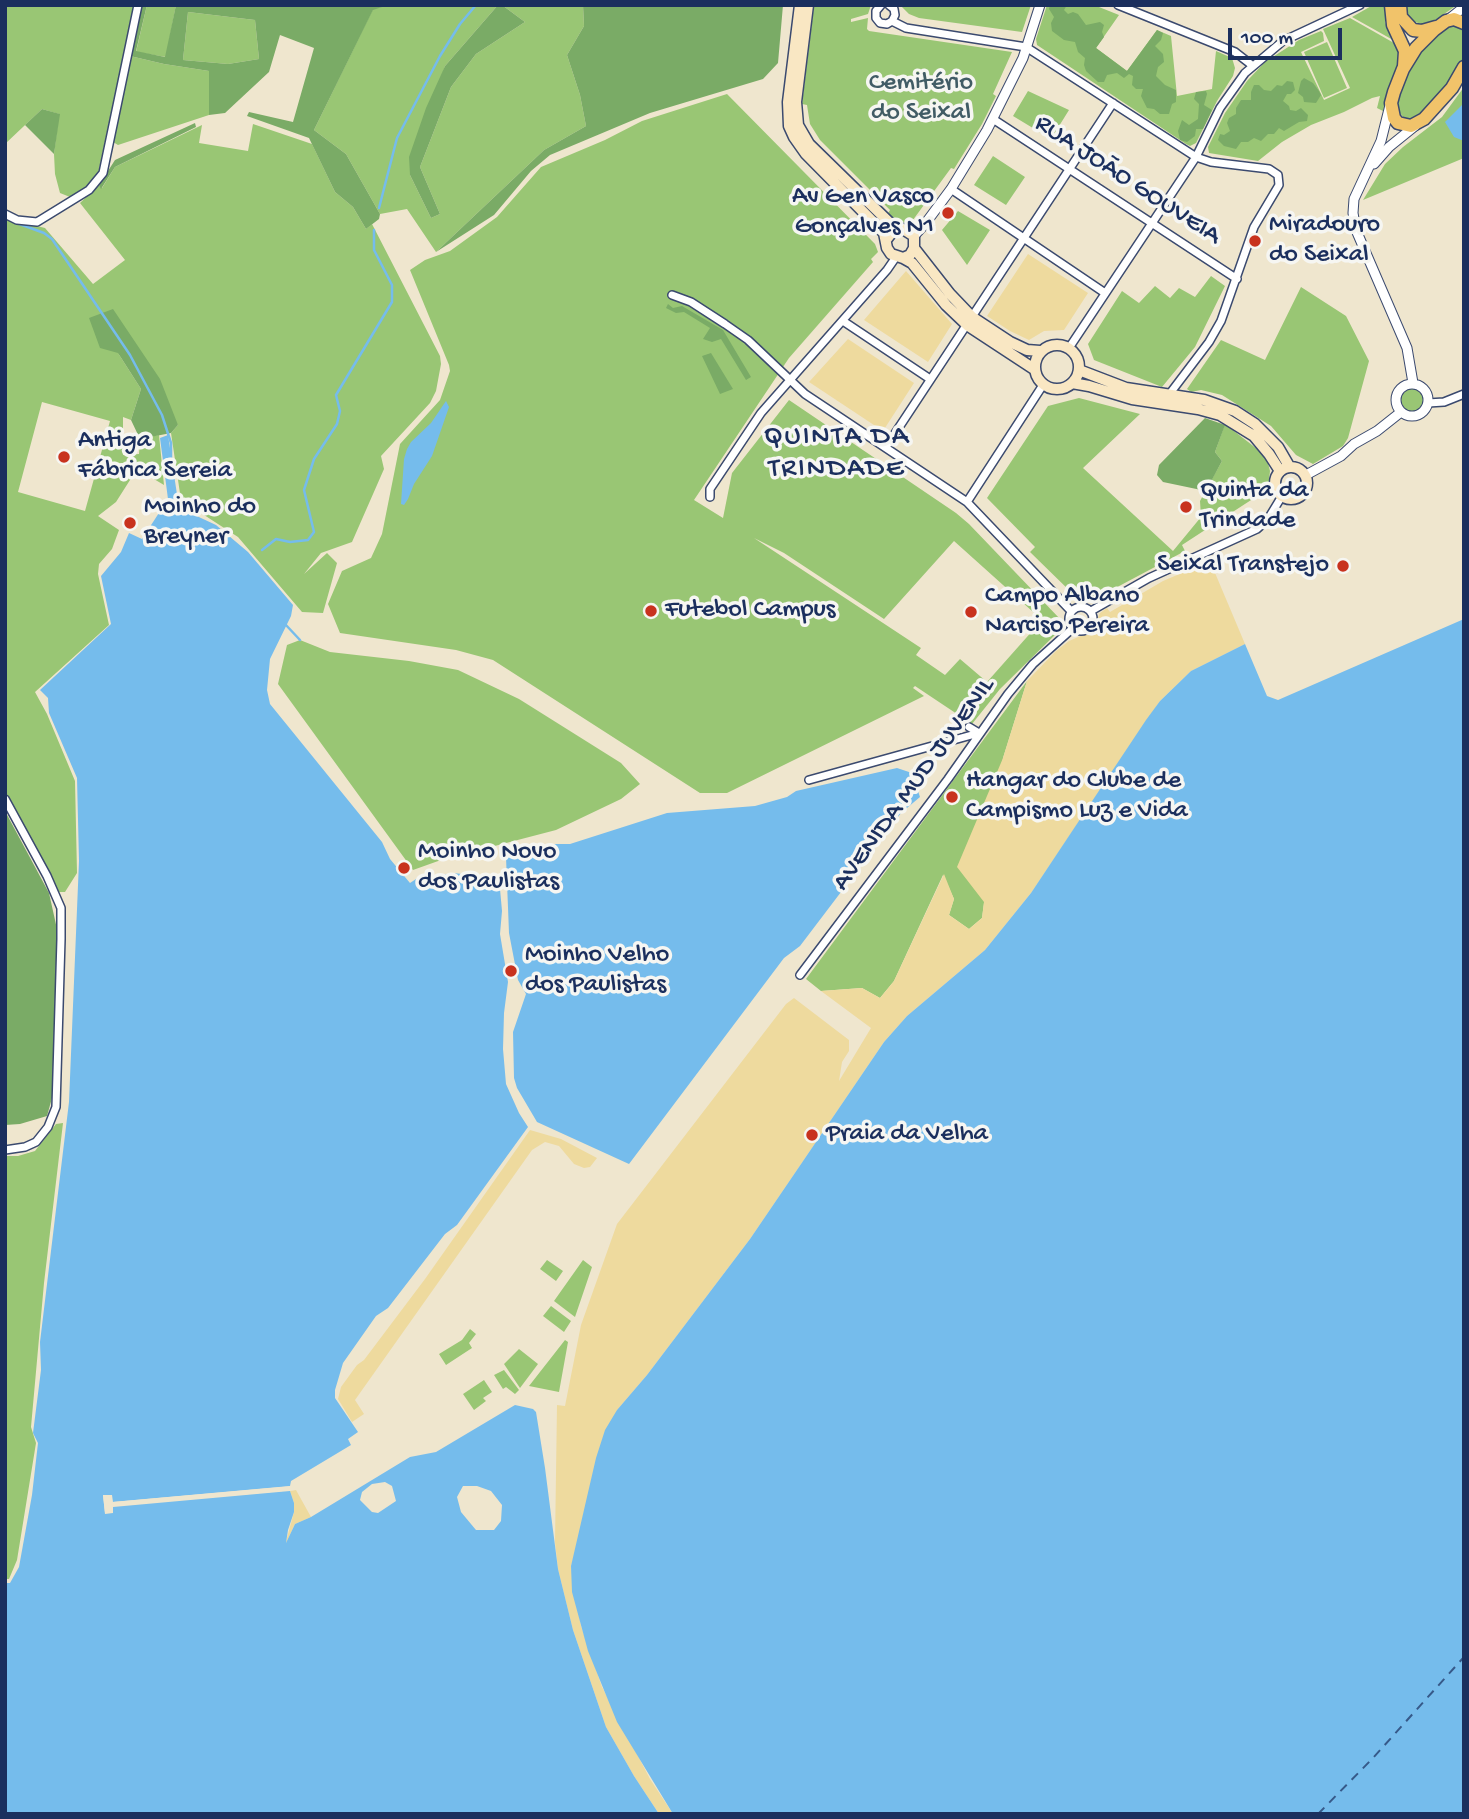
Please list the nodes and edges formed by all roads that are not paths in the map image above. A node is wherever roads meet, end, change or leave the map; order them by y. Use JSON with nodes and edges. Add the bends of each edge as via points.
{"nodes":[{"id":1,"x":138,"y":5,"type":"edge"},
{"id":2,"x":800,"y":5,"type":"edge"},
{"id":3,"x":808,"y":5,"type":"edge"},
{"id":4,"x":881,"y":5,"type":"edge"},
{"id":5,"x":889,"y":5,"type":"edge"},
{"id":6,"x":1040,"y":5,"type":"edge"},
{"id":7,"x":1118,"y":5,"type":"edge"},
{"id":8,"x":1335,"y":5,"type":"edge"},
{"id":9,"x":1360,"y":5,"type":"edge"},
{"id":10,"x":1391,"y":5,"type":"edge"},
{"id":11,"x":1400,"y":5,"type":"edge"},
{"id":12,"x":1464,"y":7,"type":"edge"},
{"id":13,"x":1348,"y":8,"type":"edge"},
{"id":14,"x":1336,"y":16,"type":"junction"},
{"id":15,"x":892,"y":21,"type":"junction"},
{"id":16,"x":1443,"y":23,"type":"junction"},
{"id":17,"x":1464,"y":23,"type":"edge"},
{"id":18,"x":1026,"y":47,"type":"junction"},
{"id":19,"x":1253,"y":66,"type":"junction"},
{"id":20,"x":1464,"y":67,"type":"edge"},
{"id":21,"x":1403,"y":69,"type":"junction"},
{"id":22,"x":1113,"y":103,"type":"junction"},
{"id":23,"x":1391,"y":103,"type":"junction"},
{"id":24,"x":993,"y":119,"type":"junction"},
{"id":25,"x":1418,"y":124,"type":"junction"},
{"id":26,"x":1196,"y":157,"type":"junction"},
{"id":27,"x":1069,"y":169,"type":"junction"},
{"id":28,"x":1366,"y":173,"type":"junction"},
{"id":29,"x":951,"y":189,"type":"junction"},
{"id":30,"x":5,"y":214,"type":"edge"},
{"id":31,"x":1152,"y":222,"type":"junction"},
{"id":32,"x":896,"y":229,"type":"junction"},
{"id":33,"x":1025,"y":237,"type":"junction"},
{"id":34,"x":886,"y":240,"type":"junction"},
{"id":35,"x":914,"y":242,"type":"junction"},
{"id":36,"x":900,"y":258,"type":"junction"},
{"id":37,"x":1237,"y":279,"type":"junction"},
{"id":38,"x":1105,"y":293,"type":"junction"},
{"id":39,"x":673,"y":295,"type":"dead end"},
{"id":40,"x":843,"y":321,"type":"junction"},
{"id":41,"x":970,"y":321,"type":"junction"},
{"id":42,"x":1069,"y":348,"type":"junction"},
{"id":43,"x":1040,"y":351,"type":"junction"},
{"id":44,"x":1034,"y":369,"type":"junction"},
{"id":45,"x":1079,"y":370,"type":"junction"},
{"id":46,"x":930,"y":379,"type":"junction"},
{"id":47,"x":789,"y":381,"type":"junction"},
{"id":48,"x":1072,"y":383,"type":"junction"},
{"id":49,"x":1413,"y":383,"type":"junction"},
{"id":50,"x":1043,"y":385,"type":"junction"},
{"id":51,"x":1464,"y":394,"type":"edge"},
{"id":52,"x":1169,"y":399,"type":"junction"},
{"id":53,"x":1428,"y":402,"type":"junction"},
{"id":54,"x":1401,"y":412,"type":"junction"},
{"id":55,"x":886,"y":447,"type":"junction"},
{"id":56,"x":1284,"y":469,"type":"junction"},
{"id":57,"x":1306,"y":475,"type":"junction"},
{"id":58,"x":1282,"y":496,"type":"junction"},
{"id":59,"x":710,"y":498,"type":"dead end"},
{"id":60,"x":967,"y":502,"type":"junction"},
{"id":61,"x":1071,"y":611,"type":"junction"},
{"id":62,"x":1091,"y":611,"type":"junction"},
{"id":63,"x":1073,"y":628,"type":"junction"},
{"id":64,"x":969,"y":727,"type":"dead end"},
{"id":65,"x":979,"y":733,"type":"junction"},
{"id":66,"x":809,"y":780,"type":"dead end"},
{"id":67,"x":5,"y":799,"type":"edge"},
{"id":68,"x":800,"y":975,"type":"dead end"},
{"id":69,"x":5,"y":1150,"type":"edge"}],
"edges":[{"from":1,"to":30,"type":"street","via":[[103,173],[89,190],[37,222]]},
{"from":2,"to":34,"type":"main road","via":[[789,126],[806,153],[878,226]]},
{"from":3,"to":32,"type":"main road","via":[[796,102],[798,125],[809,144]]},
{"from":4,"to":15,"type":"street","via":[[877,20],[883,24]]},
{"from":5,"to":15,"type":"street","via":[[895,12]]},
{"from":6,"to":18,"type":"street"},
{"from":7,"to":19,"type":"street","via":[[1235,52]]},
{"from":8,"to":14,"type":"street"},
{"from":9,"to":13,"type":"street"},
{"from":10,"to":21,"type":"main road","via":[[1393,25],[1405,51]]},
{"from":11,"to":16,"type":"main road","via":[[1401,17],[1413,30],[1427,31]]},
{"from":12,"to":16,"type":"street"},
{"from":13,"to":14,"type":"street"},
{"from":14,"to":19,"type":"street","via":[[1283,41]]},
{"from":15,"to":18,"type":"street","via":[[906,28]]},
{"from":16,"to":17,"type":"main road","via":[[1454,19]]},
{"from":16,"to":21,"type":"main road","via":[[1416,48]]},
{"from":18,"to":22,"type":"street"},
{"from":18,"to":24,"type":"street"},
{"from":19,"to":26,"type":"street","via":[[1229,94]]},
{"from":20,"to":25,"type":"main road","via":[[1438,106]]},
{"from":21,"to":23,"type":"main road"},
{"from":22,"to":26,"type":"street"},
{"from":22,"to":27,"type":"street"},
{"from":23,"to":25,"type":"main road","via":[[1398,123]]},
{"from":23,"to":28,"type":"street"},
{"from":24,"to":27,"type":"street","name":"RUA JOÃO GOUVEIA"},
{"from":24,"to":29,"type":"street"},
{"from":25,"to":28,"type":"street"},
{"from":26,"to":31,"type":"street"},
{"from":26,"to":37,"type":"street","via":[[1269,169],[1280,178],[1254,227]]},
{"from":27,"to":31,"type":"street","name":"RUA JOÃO GOUVEIA"},
{"from":27,"to":33,"type":"street"},
{"from":28,"to":49,"type":"street","via":[[1354,199],[1356,230],[1407,348]]},
{"from":29,"to":33,"type":"street"},
{"from":29,"to":35,"type":"street"},
{"from":31,"to":37,"type":"street","name":"RUA JOÃO GOUVEIA"},
{"from":31,"to":38,"type":"street"},
{"from":32,"to":34,"type":"main road"},
{"from":32,"to":35,"type":"main road","via":[[906,230]]},
{"from":33,"to":38,"type":"street"},
{"from":33,"to":41,"type":"street"},
{"from":34,"to":36,"type":"main road","via":[[888,251]]},
{"from":35,"to":36,"type":"main road","via":[[910,255]]},
{"from":35,"to":41,"type":"main road"},
{"from":36,"to":40,"type":"street"},
{"from":36,"to":41,"type":"main road","via":[[912,263],[946,305]]},
{"from":37,"to":52,"type":"street","via":[[1221,321]]},
{"from":38,"to":42,"type":"street"},
{"from":39,"to":47,"type":"street","via":[[748,340]]},
{"from":40,"to":46,"type":"street"},
{"from":40,"to":47,"type":"street"},
{"from":41,"to":43,"type":"main road","via":[[1015,345]]},
{"from":41,"to":44,"type":"main road","via":[[986,339]]},
{"from":41,"to":46,"type":"street"},
{"from":42,"to":43,"type":"main road","via":[[1057,344]]},
{"from":42,"to":45,"type":"main road","via":[[1077,357]]},
{"from":43,"to":44,"type":"main road"},
{"from":44,"to":50,"type":"main road"},
{"from":45,"to":48,"type":"main road"},
{"from":45,"to":52,"type":"main road"},
{"from":46,"to":55,"type":"street"},
{"from":47,"to":55,"type":"street"},
{"from":47,"to":59,"type":"street","via":[[736,448],[710,489]]},
{"from":48,"to":50,"type":"main road","via":[[1061,389]]},
{"from":48,"to":52,"type":"main road","via":[[1118,396]]},
{"from":49,"to":53,"type":"street","via":[[1425,390]]},
{"from":49,"to":54,"type":"street","via":[[1402,387],[1396,396]]},
{"from":50,"to":60,"type":"street"},
{"from":51,"to":53,"type":"street"},
{"from":52,"to":56,"type":"main road","via":[[1231,420]]},
{"from":52,"to":56,"type":"main road","via":[[1221,405],[1245,417],[1272,441]]},
{"from":53,"to":54,"type":"street","via":[[1414,416]]},
{"from":54,"to":57,"type":"street","via":[[1341,456]]},
{"from":55,"to":60,"type":"street"},
{"from":56,"to":57,"type":"main road","via":[[1296,467]]},
{"from":56,"to":58,"type":"main road","via":[[1275,484]]},
{"from":57,"to":58,"type":"main road","via":[[1307,487],[1300,496]]},
{"from":58,"to":62,"type":"street","via":[[1268,520],[1256,529],[1149,578]]},
{"from":60,"to":61,"type":"street"},
{"from":61,"to":62,"type":"street","via":[[1082,606]]},
{"from":61,"to":63,"type":"street"},
{"from":62,"to":63,"type":"street","via":[[1093,623],[1088,629]]},
{"from":63,"to":65,"type":"street","name":"AVENIDA MUD JUVENIL","via":[[1022,677]]},
{"from":64,"to":65,"type":"street"},
{"from":65,"to":66,"type":"street"},
{"from":65,"to":68,"type":"street","name":"AVENIDA MUD JUVENIL"},
{"from":67,"to":69,"type":"street","via":[[61,908],[61,939],[56,1107],[36,1142]]}]}
